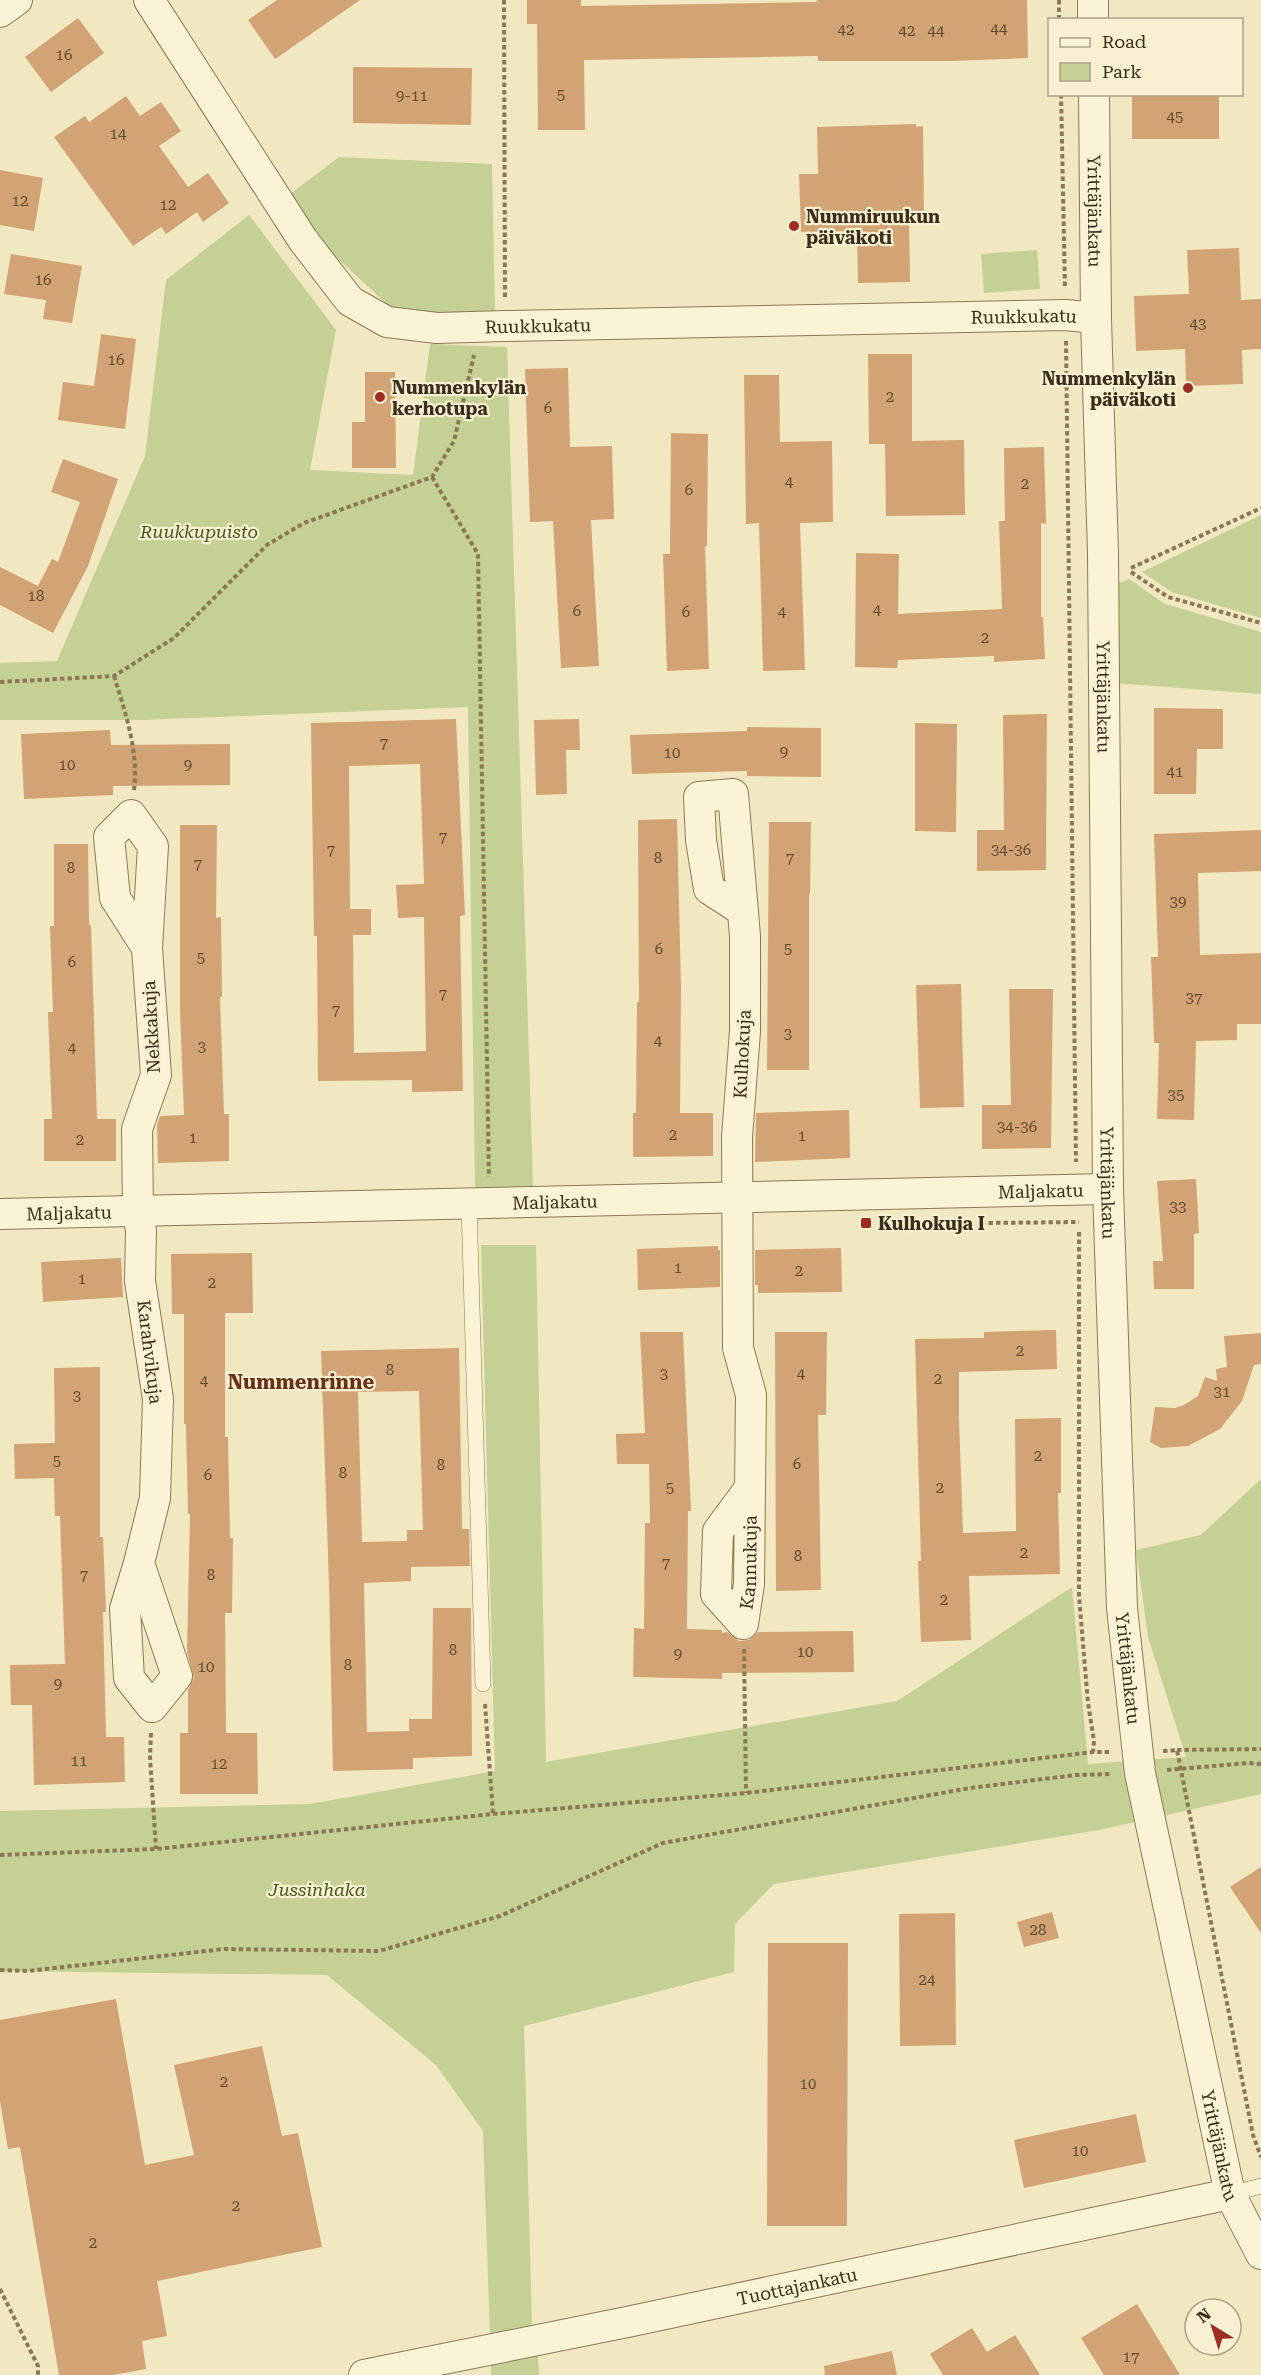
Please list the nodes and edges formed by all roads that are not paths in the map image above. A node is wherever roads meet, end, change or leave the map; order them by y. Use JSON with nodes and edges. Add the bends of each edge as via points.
{"nodes":[{"id":1,"x":17,"y":0,"type":"edge"},
{"id":2,"x":149,"y":0,"type":"edge"},
{"id":3,"x":1093,"y":0,"type":"edge"},
{"id":4,"x":0,"y":12,"type":"edge"},
{"id":5,"x":1094,"y":18,"type":"edge"},
{"id":6,"x":1094,"y":96,"type":"edge"},
{"id":7,"x":1096,"y":318,"type":"junction"},
{"id":8,"x":742,"y":911,"type":"dead end"},
{"id":9,"x":147,"y":948,"type":"junction"},
{"id":10,"x":1108,"y":1189,"type":"junction"},
{"id":11,"x":738,"y":1198,"type":"junction"},
{"id":12,"x":479,"y":1204,"type":"junction"},
{"id":13,"x":138,"y":1211,"type":"junction"},
{"id":14,"x":0,"y":1214,"type":"edge"},
{"id":15,"x":139,"y":1563,"type":"junction"},
{"id":16,"x":743,"y":1624,"type":"road end"},
{"id":17,"x":483,"y":1684,"type":"road end"},
{"id":18,"x":1261,"y":2186,"type":"edge"},
{"id":19,"x":1230,"y":2194,"type":"junction"},
{"id":20,"x":1261,"y":2254,"type":"edge"},
{"id":21,"x":364,"y":2375,"type":"edge"}],
"edges":[{"from":1,"to":4,"type":"street"},
{"from":2,"to":7,"type":"street","name":"Ruukkukatu","via":[[303,240],[350,301],[387,322],[436,328],[1065,315]]},
{"from":3,"to":5,"type":"street"},
{"from":6,"to":7,"type":"street","name":"Yrittäjänkatu"},
{"from":7,"to":10,"type":"street","name":"Yrittäjänkatu","via":[[1103,582]]},
{"from":8,"to":11,"type":"street","name":"Kulhokuja","via":[[745,1031],[737,1137]]},
{"from":9,"to":9,"type":"street","name":"Nekkakuja","via":[[153,846],[131,815],[109,837],[115,898]]},
{"from":9,"to":13,"type":"street","name":"Nekkakuja","via":[[156,1075],[137,1129]]},
{"from":10,"to":11,"type":"street","name":"Maljakatu"},
{"from":10,"to":19,"type":"street","name":"Yrittäjänkatu","via":[[1122,1608],[1136,1752]]},
{"from":11,"to":12,"type":"street","name":"Maljakatu"},
{"from":11,"to":16,"type":"street","name":"Kannukuja","via":[[738,1348],[751,1395],[750,1488],[718,1531],[716,1594]]},
{"from":12,"to":13,"type":"street","name":"Maljakatu"},
{"from":12,"to":17,"type":"lane"},
{"from":13,"to":14,"type":"street","name":"Maljakatu"},
{"from":13,"to":15,"type":"street","name":"Karahvikuja","via":[[141,1281],[158,1399],[155,1498]]},
{"from":15,"to":15,"type":"street","name":"Karahvikuja","via":[[125,1609],[129,1678],[152,1707],[177,1676]]},
{"from":18,"to":19,"type":"lane"},
{"from":19,"to":20,"type":"street","name":"Yrittäjänkatu"},
{"from":19,"to":21,"type":"street","name":"Tuottajankatu"}]}
